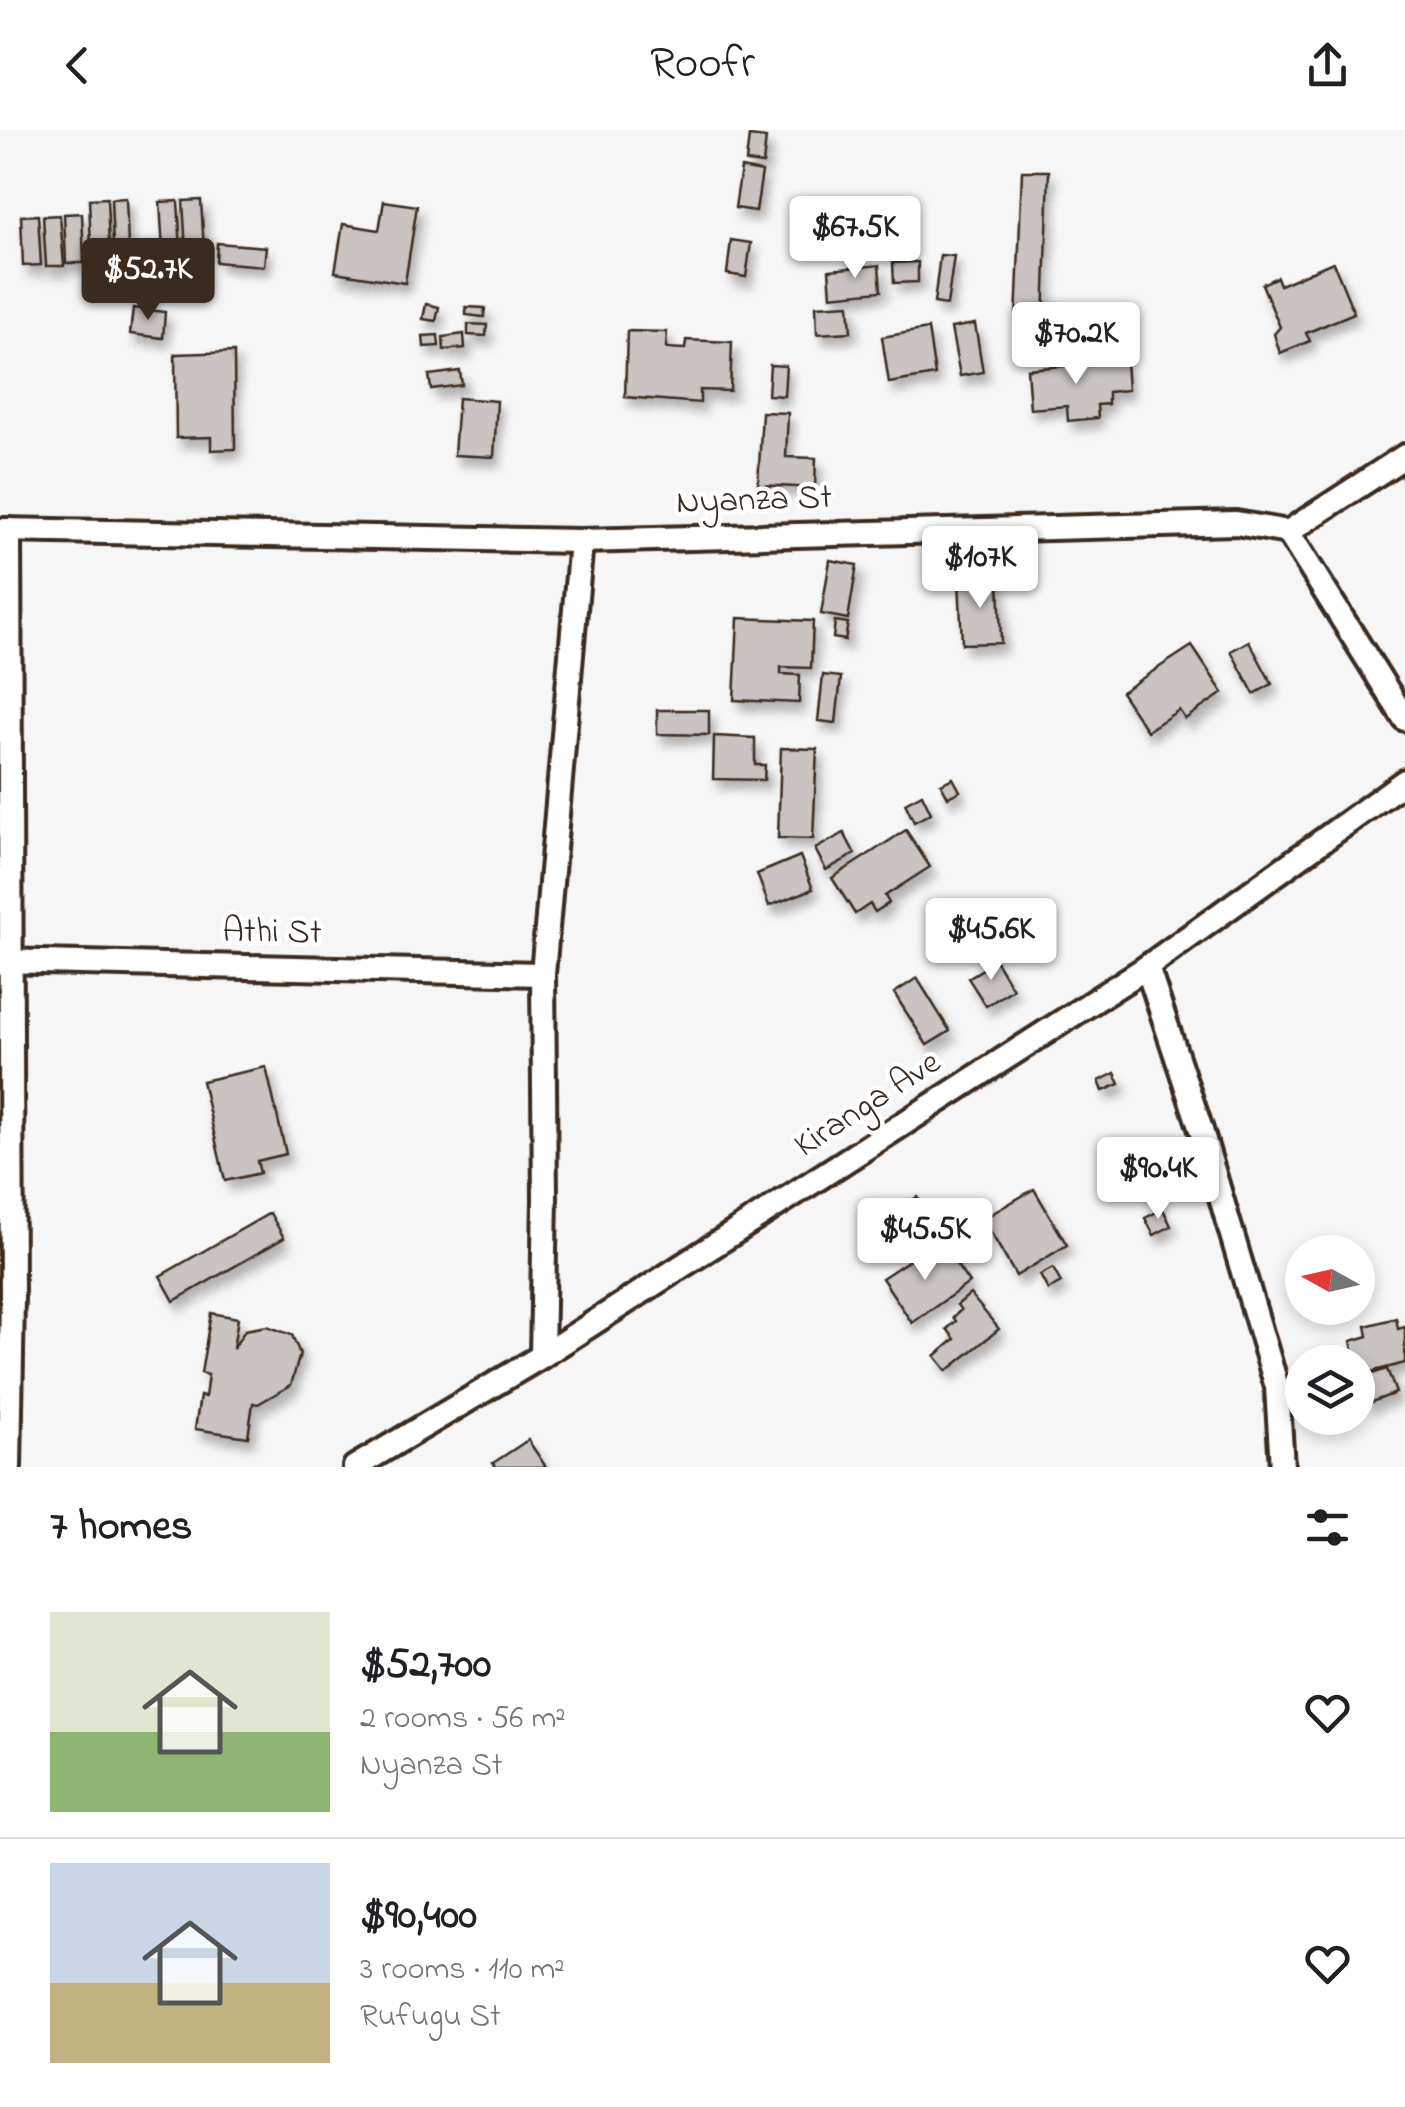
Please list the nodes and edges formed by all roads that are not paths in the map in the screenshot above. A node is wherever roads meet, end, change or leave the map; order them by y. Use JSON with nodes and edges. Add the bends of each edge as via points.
{"nodes":[{"id":1,"x":1405,"y":456,"type":"edge"},
{"id":2,"x":4,"y":530,"type":"edge"},
{"id":3,"x":1288,"y":532,"type":"junction"},
{"id":4,"x":581,"y":541,"type":"junction"},
{"id":5,"x":1405,"y":719,"type":"edge"},
{"id":6,"x":1405,"y":781,"type":"edge"},
{"id":7,"x":4,"y":962,"type":"edge"},
{"id":8,"x":1147,"y":967,"type":"junction"},
{"id":9,"x":544,"y":974,"type":"junction"},
{"id":10,"x":542,"y":1356,"type":"junction"},
{"id":11,"x":9,"y":1467,"type":"edge"},
{"id":12,"x":355,"y":1467,"type":"edge"},
{"id":13,"x":1282,"y":1467,"type":"edge"}],
"edges":[{"from":1,"to":3,"type":"street"},
{"from":2,"to":4,"type":"street","name":"Nyanza St"},
{"from":2,"to":7,"type":"street"},
{"from":3,"to":4,"type":"street","name":"Nyanza St","via":[[1236,523]]},
{"from":3,"to":5,"type":"street"},
{"from":4,"to":9,"type":"street"},
{"from":6,"to":8,"type":"street","name":"Kiranga Ave"},
{"from":7,"to":9,"type":"street","name":"Athi St"},
{"from":7,"to":11,"type":"street"},
{"from":8,"to":10,"type":"street","name":"Kiranga Ave"},
{"from":8,"to":13,"type":"street","via":[[1277,1386]]},
{"from":9,"to":10,"type":"street"},
{"from":10,"to":12,"type":"street","name":"Kiranga Ave"}]}
